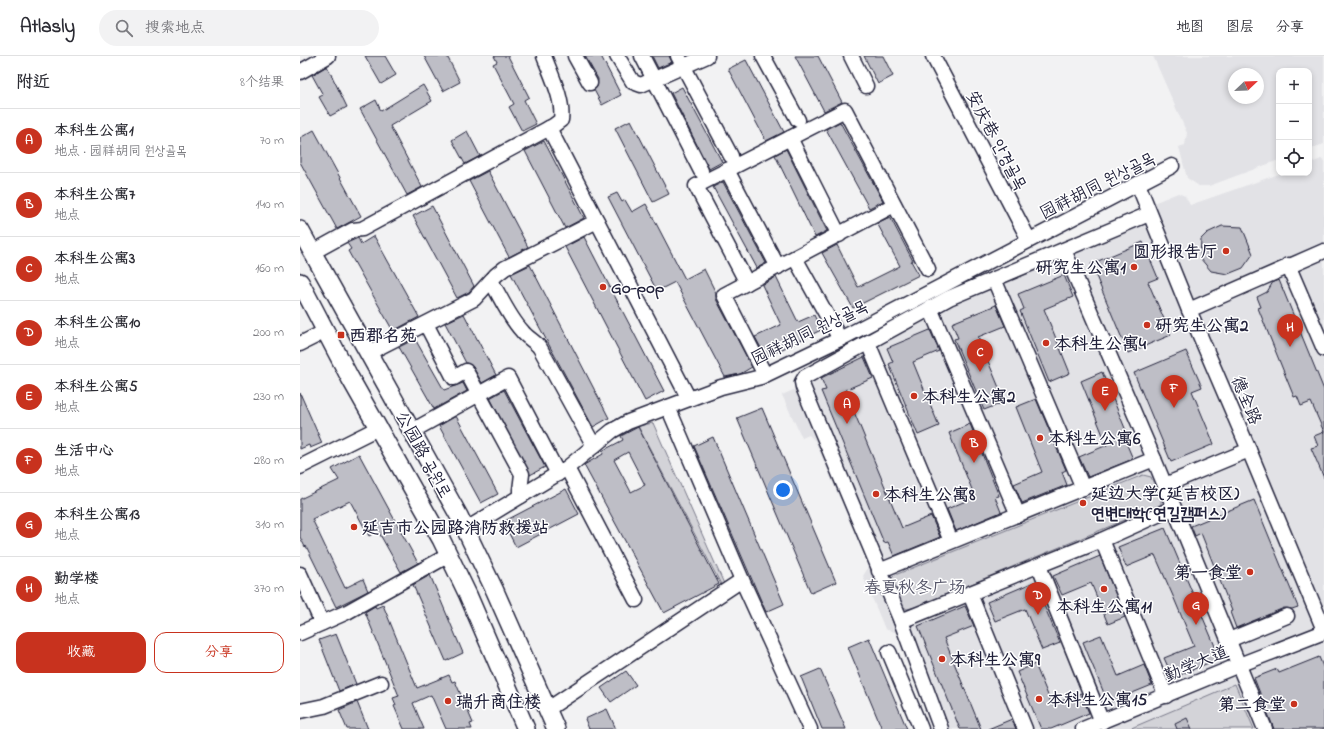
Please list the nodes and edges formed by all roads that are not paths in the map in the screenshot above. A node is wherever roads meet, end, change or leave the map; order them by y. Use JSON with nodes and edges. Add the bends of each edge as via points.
{"nodes":[{"id":1,"x":328,"y":56,"type":"edge"},
{"id":2,"x":544,"y":56,"type":"edge"},
{"id":3,"x":575,"y":56,"type":"edge"},
{"id":4,"x":617,"y":56,"type":"edge"},
{"id":5,"x":642,"y":56,"type":"edge"},
{"id":6,"x":707,"y":56,"type":"edge"},
{"id":7,"x":763,"y":56,"type":"edge"},
{"id":8,"x":851,"y":56,"type":"edge"},
{"id":9,"x":932,"y":56,"type":"edge"},
{"id":10,"x":681,"y":61,"type":"edge"},
{"id":11,"x":300,"y":72,"type":"edge"},
{"id":12,"x":655,"y":80,"type":"junction"},
{"id":13,"x":590,"y":83,"type":"dead end"},
{"id":14,"x":866,"y":86,"type":"dead end"},
{"id":15,"x":798,"y":120,"type":"dead end"},
{"id":16,"x":549,"y":128,"type":"junction"},
{"id":17,"x":790,"y":138,"type":"junction"},
{"id":18,"x":731,"y":156,"type":"dead end"},
{"id":19,"x":1172,"y":166,"type":"dead end"},
{"id":20,"x":727,"y":170,"type":"junction"},
{"id":21,"x":701,"y":172,"type":"dead end"},
{"id":22,"x":1138,"y":184,"type":"junction"},
{"id":23,"x":894,"y":205,"type":"junction"},
{"id":24,"x":1149,"y":214,"type":"junction"},
{"id":25,"x":597,"y":221,"type":"junction"},
{"id":26,"x":300,"y":230,"type":"edge"},
{"id":27,"x":839,"y":234,"type":"junction"},
{"id":28,"x":1029,"y":240,"type":"junction"},
{"id":29,"x":1064,"y":250,"type":"junction"},
{"id":30,"x":1324,"y":251,"type":"edge"},
{"id":31,"x":314,"y":256,"type":"junction"},
{"id":32,"x":795,"y":258,"type":"junction"},
{"id":33,"x":1288,"y":265,"type":"junction"},
{"id":34,"x":778,"y":266,"type":"junction"},
{"id":35,"x":928,"y":269,"type":"dead end"},
{"id":36,"x":994,"y":279,"type":"junction"},
{"id":37,"x":491,"y":281,"type":"junction"},
{"id":38,"x":300,"y":282,"type":"edge"},
{"id":39,"x":747,"y":283,"type":"junction"},
{"id":40,"x":930,"y":308,"type":"junction"},
{"id":41,"x":1189,"y":310,"type":"junction"},
{"id":42,"x":426,"y":324,"type":"junction"},
{"id":43,"x":326,"y":332,"type":"junction"},
{"id":44,"x":840,"y":339,"type":"junction"},
{"id":45,"x":868,"y":343,"type":"junction"},
{"id":46,"x":300,"y":344,"type":"edge"},
{"id":47,"x":1324,"y":349,"type":"edge"},
{"id":48,"x":368,"y":353,"type":"junction"},
{"id":49,"x":764,"y":375,"type":"junction"},
{"id":50,"x":479,"y":394,"type":"junction"},
{"id":51,"x":689,"y":399,"type":"junction"},
{"id":52,"x":668,"y":407,"type":"junction"},
{"id":53,"x":378,"y":428,"type":"junction"},
{"id":54,"x":412,"y":431,"type":"junction"},
{"id":55,"x":594,"y":446,"type":"junction"},
{"id":56,"x":1250,"y":450,"type":"junction"},
{"id":57,"x":1154,"y":459,"type":"junction"},
{"id":58,"x":300,"y":467,"type":"edge"},
{"id":59,"x":562,"y":471,"type":"junction"},
{"id":60,"x":1165,"y":485,"type":"junction"},
{"id":61,"x":1083,"y":488,"type":"junction"},
{"id":62,"x":521,"y":496,"type":"junction"},
{"id":63,"x":1173,"y":508,"type":"junction"},
{"id":64,"x":1018,"y":514,"type":"junction"},
{"id":65,"x":465,"y":530,"type":"junction"},
{"id":66,"x":1102,"y":540,"type":"junction"},
{"id":67,"x":952,"y":541,"type":"junction"},
{"id":68,"x":449,"y":555,"type":"junction"},
{"id":69,"x":1039,"y":566,"type":"junction"},
{"id":70,"x":879,"y":571,"type":"junction"},
{"id":71,"x":300,"y":574,"type":"edge"},
{"id":72,"x":742,"y":580,"type":"junction"},
{"id":73,"x":970,"y":594,"type":"junction"},
{"id":74,"x":636,"y":600,"type":"dead end"},
{"id":75,"x":1287,"y":616,"type":"dead end"},
{"id":76,"x":901,"y":621,"type":"junction"},
{"id":77,"x":322,"y":623,"type":"junction"},
{"id":78,"x":1324,"y":631,"type":"edge"},
{"id":79,"x":300,"y":633,"type":"edge"},
{"id":80,"x":1230,"y":640,"type":"junction"},
{"id":81,"x":889,"y":652,"type":"dead end"},
{"id":82,"x":1239,"y":664,"type":"junction"},
{"id":83,"x":381,"y":683,"type":"dead end"},
{"id":84,"x":1166,"y":696,"type":"junction"},
{"id":85,"x":548,"y":709,"type":"junction"},
{"id":86,"x":300,"y":711,"type":"edge"},
{"id":87,"x":1102,"y":722,"type":"junction"},
{"id":88,"x":521,"y":728,"type":"edge"},
{"id":89,"x":556,"y":729,"type":"edge"},
{"id":90,"x":810,"y":729,"type":"edge"},
{"id":91,"x":920,"y":729,"type":"edge"},
{"id":92,"x":941,"y":729,"type":"edge"},
{"id":93,"x":1025,"y":729,"type":"edge"},
{"id":94,"x":1083,"y":729,"type":"edge"},
{"id":95,"x":1265,"y":729,"type":"edge"}],
"edges":[{"from":1,"to":11,"type":"street"},
{"from":2,"to":16,"type":"street","via":[[562,112],[561,120]]},
{"from":3,"to":13,"type":"street"},
{"from":4,"to":12,"type":"street","via":[[636,85]]},
{"from":5,"to":12,"type":"street"},
{"from":6,"to":10,"type":"street"},
{"from":7,"to":15,"type":"street"},
{"from":8,"to":14,"type":"street"},
{"from":9,"to":28,"type":"street","name":"安庆巷 안경골목"},
{"from":10,"to":12,"type":"street"},
{"from":10,"to":18,"type":"street"},
{"from":12,"to":21,"type":"street"},
{"from":16,"to":25,"type":"street"},
{"from":16,"to":31,"type":"street","via":[[362,230],[357,236]]},
{"from":17,"to":20,"type":"street"},
{"from":17,"to":23,"type":"street","via":[[845,110]]},
{"from":17,"to":27,"type":"street"},
{"from":19,"to":22,"type":"street","name":"园祥胡同 원상골목"},
{"from":20,"to":34,"type":"street"},
{"from":20,"to":39,"type":"street","via":[[696,186]]},
{"from":22,"to":24,"type":"street","name":"德全路"},
{"from":22,"to":28,"type":"street","name":"园祥胡同 원상골목"},
{"from":23,"to":27,"type":"street"},
{"from":23,"to":35,"type":"street"},
{"from":24,"to":29,"type":"street"},
{"from":24,"to":41,"type":"street","name":"德全路"},
{"from":25,"to":37,"type":"street","via":[[505,268]]},
{"from":25,"to":51,"type":"street"},
{"from":26,"to":31,"type":"main road","name":"公园路 공원로"},
{"from":27,"to":32,"type":"street"},
{"from":28,"to":44,"type":"street","name":"园祥胡同 원상골목"},
{"from":29,"to":36,"type":"street"},
{"from":29,"to":57,"type":"street"},
{"from":30,"to":33,"type":"street"},
{"from":31,"to":48,"type":"main road","name":"公园路 공원로"},
{"from":32,"to":34,"type":"street"},
{"from":32,"to":44,"type":"street"},
{"from":33,"to":41,"type":"street"},
{"from":33,"to":47,"type":"street"},
{"from":34,"to":39,"type":"street"},
{"from":36,"to":40,"type":"street"},
{"from":36,"to":61,"type":"street"},
{"from":37,"to":42,"type":"street","via":[[474,299]]},
{"from":37,"to":55,"type":"street","via":[[523,333],[534,340],[540,348]]},
{"from":38,"to":43,"type":"main road","name":"公园路 공원로"},
{"from":39,"to":49,"type":"street","via":[[724,295]]},
{"from":40,"to":45,"type":"street"},
{"from":40,"to":64,"type":"street"},
{"from":41,"to":56,"type":"street","name":"德全路"},
{"from":42,"to":48,"type":"street"},
{"from":42,"to":50,"type":"street","via":[[454,378],[466,371]]},
{"from":43,"to":46,"type":"street"},
{"from":43,"to":53,"type":"main road","name":"公园路 공원로"},
{"from":44,"to":49,"type":"street","name":"园祥胡同 원상골목"},
{"from":45,"to":67,"type":"street"},
{"from":45,"to":70,"type":"street","via":[[805,377],[802,382]]},
{"from":48,"to":54,"type":"main road","name":"公园路 공원로"},
{"from":49,"to":51,"type":"street","name":"园祥胡同 원상골목"},
{"from":50,"to":54,"type":"street"},
{"from":50,"to":59,"type":"street","via":[[508,378]]},
{"from":50,"to":62,"type":"street","via":[[522,474]]},
{"from":51,"to":52,"type":"street","name":"园祥胡同 원상골목"},
{"from":52,"to":55,"type":"street","name":"园祥胡同 원상골목","via":[[628,422]]},
{"from":52,"to":72,"type":"street"},
{"from":53,"to":58,"type":"street"},
{"from":53,"to":68,"type":"main road","name":"公园路 공원로"},
{"from":54,"to":65,"type":"main road","name":"公园路 공원로"},
{"from":55,"to":59,"type":"street","name":"园祥胡同 원상골목"},
{"from":56,"to":60,"type":"street"},
{"from":56,"to":78,"type":"street","name":"德全路"},
{"from":57,"to":60,"type":"street"},
{"from":57,"to":61,"type":"street"},
{"from":59,"to":62,"type":"street","name":"园祥胡同 원상골목"},
{"from":59,"to":74,"type":"street"},
{"from":60,"to":63,"type":"street"},
{"from":61,"to":64,"type":"street"},
{"from":62,"to":65,"type":"street","name":"园祥胡同 원상골목"},
{"from":63,"to":66,"type":"street"},
{"from":63,"to":80,"type":"street"},
{"from":64,"to":67,"type":"street"},
{"from":65,"to":85,"type":"main road","name":"公园路 공원로"},
{"from":66,"to":69,"type":"street"},
{"from":66,"to":84,"type":"street"},
{"from":67,"to":70,"type":"street"},
{"from":68,"to":77,"type":"street","via":[[347,612]]},
{"from":68,"to":88,"type":"main road","name":"公园路 공원로","via":[[468,595]]},
{"from":69,"to":73,"type":"street"},
{"from":69,"to":87,"type":"street"},
{"from":70,"to":76,"type":"street"},
{"from":71,"to":77,"type":"street"},
{"from":72,"to":85,"type":"street"},
{"from":72,"to":90,"type":"street"},
{"from":73,"to":76,"type":"street"},
{"from":73,"to":93,"type":"street"},
{"from":75,"to":80,"type":"street"},
{"from":76,"to":92,"type":"street"},
{"from":77,"to":79,"type":"street"},
{"from":78,"to":82,"type":"street","name":"勤学大道"},
{"from":80,"to":82,"type":"street"},
{"from":81,"to":91,"type":"street"},
{"from":82,"to":84,"type":"street","name":"勤学大道"},
{"from":82,"to":95,"type":"street"},
{"from":83,"to":86,"type":"street","via":[[324,706]]},
{"from":84,"to":87,"type":"street","name":"勤学大道"},
{"from":85,"to":89,"type":"main road","name":"公园路 공원로"},
{"from":87,"to":94,"type":"street","name":"勤学大道"}]}
